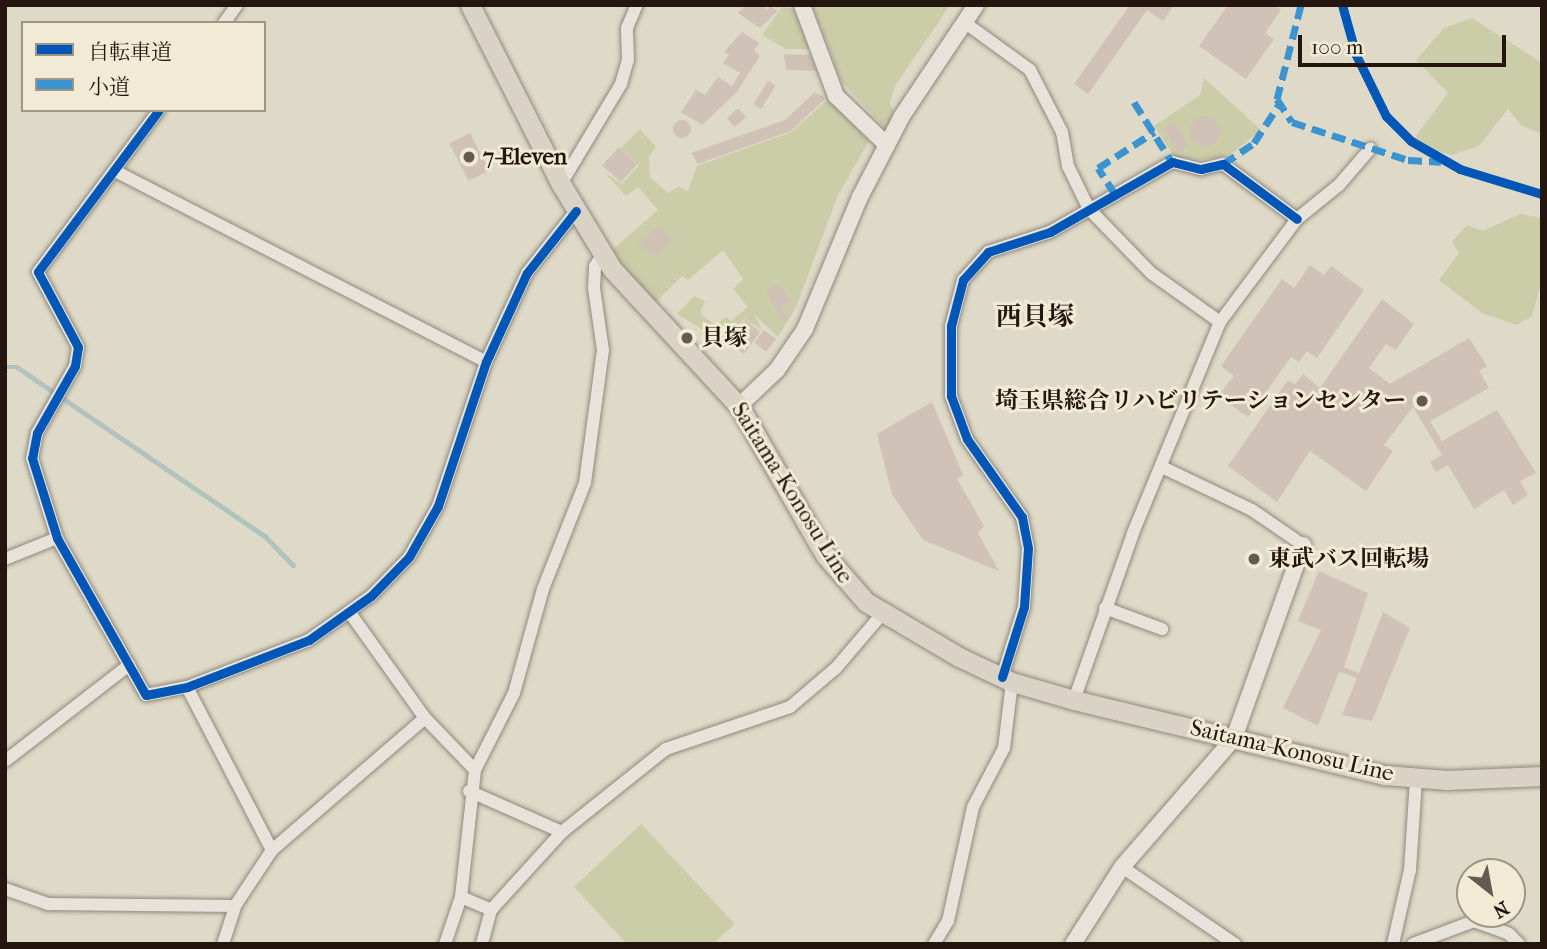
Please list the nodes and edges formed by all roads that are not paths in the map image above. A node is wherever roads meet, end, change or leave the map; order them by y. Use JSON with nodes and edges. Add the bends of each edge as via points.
{"nodes":[{"id":1,"x":237,"y":5,"type":"edge"},
{"id":2,"x":470,"y":5,"type":"edge"},
{"id":3,"x":637,"y":5,"type":"edge"},
{"id":4,"x":802,"y":5,"type":"edge"},
{"id":5,"x":976,"y":5,"type":"edge"},
{"id":6,"x":225,"y":21,"type":"edge"},
{"id":7,"x":964,"y":22,"type":"junction"},
{"id":8,"x":158,"y":112,"type":"edge"},
{"id":9,"x":887,"y":145,"type":"junction"},
{"id":10,"x":1370,"y":149,"type":"dead end"},
{"id":11,"x":115,"y":171,"type":"junction"},
{"id":12,"x":561,"y":184,"type":"junction"},
{"id":13,"x":1089,"y":209,"type":"junction"},
{"id":14,"x":576,"y":211,"type":"junction"},
{"id":15,"x":1297,"y":219,"type":"junction"},
{"id":16,"x":603,"y":254,"type":"junction"},
{"id":17,"x":1220,"y":322,"type":"junction"},
{"id":18,"x":486,"y":362,"type":"junction"},
{"id":19,"x":739,"y":407,"type":"junction"},
{"id":20,"x":1162,"y":467,"type":"junction"},
{"id":21,"x":57,"y":538,"type":"junction"},
{"id":22,"x":1303,"y":545,"type":"joint"},
{"id":23,"x":5,"y":559,"type":"edge"},
{"id":24,"x":1105,"y":608,"type":"junction"},
{"id":25,"x":350,"y":613,"type":"junction"},
{"id":26,"x":882,"y":614,"type":"junction"},
{"id":27,"x":1162,"y":629,"type":"dead end"},
{"id":28,"x":128,"y":664,"type":"junction"},
{"id":29,"x":1007,"y":679,"type":"junction"},
{"id":30,"x":187,"y":687,"type":"junction"},
{"id":31,"x":1074,"y":700,"type":"junction"},
{"id":32,"x":425,"y":718,"type":"junction"},
{"id":33,"x":1234,"y":738,"type":"junction"},
{"id":34,"x":5,"y":761,"type":"edge"},
{"id":35,"x":475,"y":770,"type":"junction"},
{"id":36,"x":1542,"y":776,"type":"edge"},
{"id":37,"x":1416,"y":779,"type":"junction"},
{"id":38,"x":469,"y":791,"type":"junction"},
{"id":39,"x":562,"y":832,"type":"junction"},
{"id":40,"x":272,"y":850,"type":"junction"},
{"id":41,"x":1122,"y":867,"type":"junction"},
{"id":42,"x":5,"y":889,"type":"edge"},
{"id":43,"x":461,"y":897,"type":"junction"},
{"id":44,"x":234,"y":906,"type":"junction"},
{"id":45,"x":491,"y":910,"type":"junction"},
{"id":46,"x":223,"y":944,"type":"edge"},
{"id":47,"x":445,"y":944,"type":"edge"},
{"id":48,"x":482,"y":944,"type":"edge"},
{"id":49,"x":934,"y":944,"type":"edge"},
{"id":50,"x":1073,"y":944,"type":"edge"},
{"id":51,"x":1235,"y":944,"type":"edge"},
{"id":52,"x":1393,"y":944,"type":"edge"},
{"id":53,"x":1413,"y":944,"type":"edge"},
{"id":54,"x":1518,"y":944,"type":"edge"}],
"edges":[{"from":1,"to":6,"type":"street"},
{"from":2,"to":12,"type":"main road","name":"Saitama-Konosu Line"},
{"from":3,"to":12,"type":"street","via":[[627,28],[628,60],[621,84]]},
{"from":4,"to":9,"type":"street","via":[[836,96]]},
{"from":5,"to":7,"type":"street"},
{"from":7,"to":9,"type":"street"},
{"from":7,"to":13,"type":"street","via":[[1030,70],[1057,121],[1068,166]]},
{"from":8,"to":11,"type":"street"},
{"from":9,"to":19,"type":"street","via":[[805,329],[777,370]]},
{"from":10,"to":15,"type":"street","via":[[1339,185]]},
{"from":11,"to":18,"type":"street"},
{"from":11,"to":21,"type":"street","via":[[38,272],[78,347],[63,387],[37,433],[32,458]]},
{"from":12,"to":14,"type":"main road","name":"Saitama-Konosu Line"},
{"from":13,"to":15,"type":"street","via":[[1164,164],[1201,169],[1223,164]]},
{"from":13,"to":17,"type":"street","via":[[1151,273]]},
{"from":13,"to":29,"type":"street","via":[[1050,232],[988,252],[969,271],[956,298],[949,353],[958,420],[1022,517],[1028,548],[1026,598]]},
{"from":14,"to":16,"type":"main road","name":"Saitama-Konosu Line"},
{"from":14,"to":18,"type":"street","via":[[527,273]]},
{"from":15,"to":17,"type":"street"},
{"from":16,"to":19,"type":"main road","name":"Saitama-Konosu Line","via":[[639,303]]},
{"from":16,"to":35,"type":"street","via":[[595,267],[594,288],[602,360],[585,483],[543,589],[514,693]]},
{"from":17,"to":20,"type":"street"},
{"from":18,"to":25,"type":"street","via":[[438,506],[409,557]]},
{"from":19,"to":26,"type":"main road","name":"Saitama-Konosu Line","via":[[825,555],[854,592]]},
{"from":20,"to":22,"type":"street","via":[[1252,510]]},
{"from":20,"to":24,"type":"street"},
{"from":21,"to":23,"type":"street"},
{"from":21,"to":28,"type":"street"},
{"from":22,"to":33,"type":"street"},
{"from":24,"to":27,"type":"street"},
{"from":24,"to":31,"type":"street"},
{"from":25,"to":30,"type":"street","via":[[309,640]]},
{"from":25,"to":32,"type":"street"},
{"from":26,"to":29,"type":"main road","name":"Saitama-Konosu Line"},
{"from":26,"to":39,"type":"street","via":[[836,668],[790,707],[666,749]]},
{"from":28,"to":30,"type":"street","via":[[146,695]]},
{"from":28,"to":34,"type":"street"},
{"from":29,"to":31,"type":"main road","name":"Saitama-Konosu Line"},
{"from":29,"to":49,"type":"street","via":[[1004,748],[973,807],[948,921]]},
{"from":30,"to":40,"type":"street"},
{"from":31,"to":33,"type":"main road","name":"Saitama-Konosu Line"},
{"from":32,"to":35,"type":"street"},
{"from":32,"to":40,"type":"street"},
{"from":33,"to":37,"type":"main road","name":"Saitama-Konosu Line"},
{"from":33,"to":41,"type":"street"},
{"from":35,"to":38,"type":"street"},
{"from":36,"to":37,"type":"main road","name":"Saitama-Konosu Line"},
{"from":37,"to":52,"type":"street","via":[[1410,870]]},
{"from":38,"to":39,"type":"street"},
{"from":38,"to":43,"type":"street"},
{"from":39,"to":45,"type":"street"},
{"from":40,"to":44,"type":"street"},
{"from":41,"to":50,"type":"street"},
{"from":41,"to":51,"type":"street"},
{"from":42,"to":44,"type":"street","via":[[48,904]]},
{"from":43,"to":45,"type":"street"},
{"from":43,"to":47,"type":"street"},
{"from":44,"to":46,"type":"street"},
{"from":45,"to":48,"type":"street"},
{"from":53,"to":54,"type":"street","via":[[1474,921],[1509,933]]}]}
